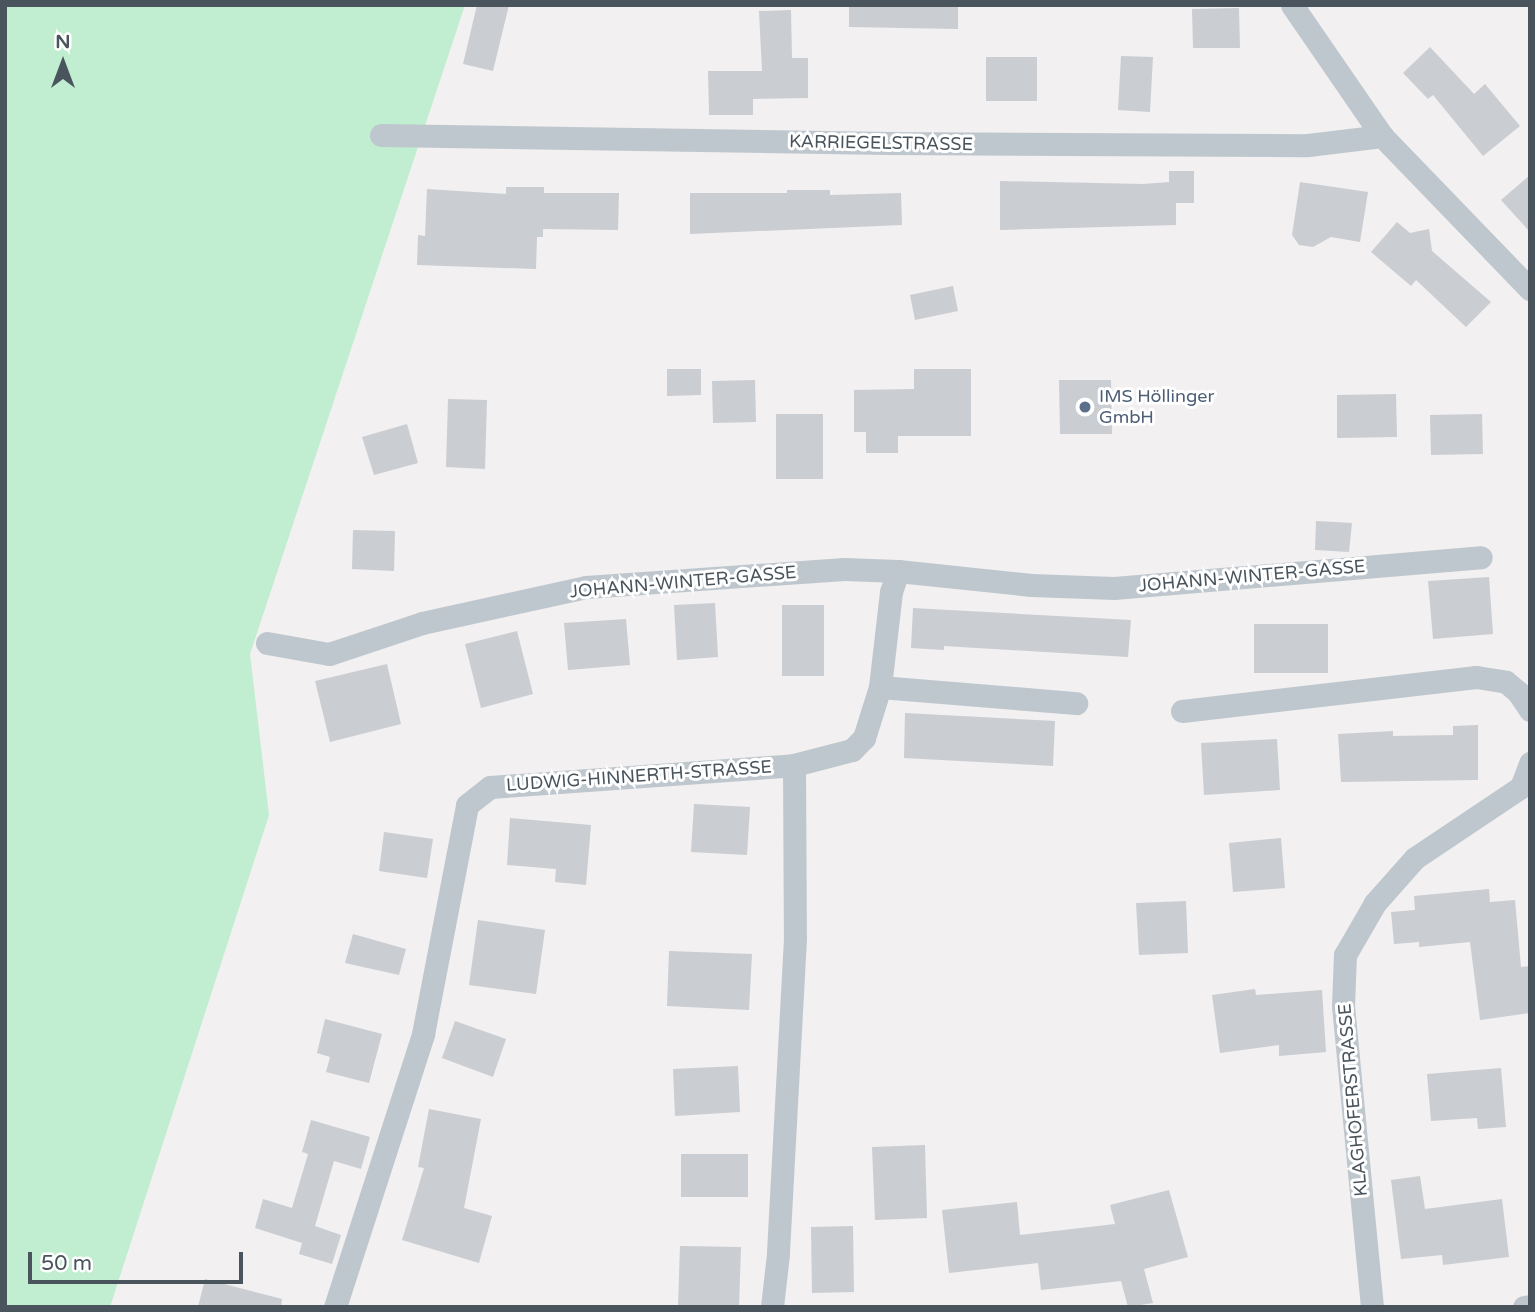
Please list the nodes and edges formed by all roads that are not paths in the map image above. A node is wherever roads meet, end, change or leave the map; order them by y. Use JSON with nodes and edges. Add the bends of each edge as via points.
{"nodes":[{"id":1,"x":1292,"y":5,"type":"edge"},
{"id":2,"x":381,"y":135,"type":"dead end"},
{"id":3,"x":1382,"y":136,"type":"junction"},
{"id":4,"x":1530,"y":289,"type":"edge"},
{"id":5,"x":1481,"y":556,"type":"dead end"},
{"id":6,"x":898,"y":571,"type":"junction"},
{"id":7,"x":267,"y":643,"type":"dead end"},
{"id":8,"x":880,"y":687,"type":"junction"},
{"id":9,"x":1076,"y":704,"type":"dead end"},
{"id":10,"x":1530,"y":710,"type":"edge"},
{"id":11,"x":1182,"y":711,"type":"dead end"},
{"id":12,"x":1530,"y":764,"type":"edge"},
{"id":13,"x":794,"y":765,"type":"junction"},
{"id":14,"x":1530,"y":1306,"type":"edge"},
{"id":15,"x":335,"y":1307,"type":"edge"},
{"id":16,"x":772,"y":1307,"type":"edge"},
{"id":17,"x":1372,"y":1307,"type":"edge"},
{"id":18,"x":1524,"y":1307,"type":"edge"}],
"edges":[{"from":1,"to":3,"type":"street"},
{"from":2,"to":3,"type":"street","name":"KARRIEGELSTRASSE","via":[[1294,145]]},
{"from":3,"to":4,"type":"street"},
{"from":5,"to":6,"type":"street","name":"JOHANN-WINTER-GASSE","via":[[1114,589]]},
{"from":6,"to":7,"type":"street","name":"JOHANN-WINTER-GASSE","via":[[844,569],[586,587],[422,623],[329,654]]},
{"from":6,"to":8,"type":"street","via":[[891,592]]},
{"from":8,"to":9,"type":"street"},
{"from":8,"to":13,"type":"street","via":[[864,738],[852,750]]},
{"from":10,"to":11,"type":"street","via":[[1506,682],[1476,677]]},
{"from":12,"to":17,"type":"street","name":"KLAGHOFERSTRASSE","via":[[1521,788],[1415,858],[1375,903],[1345,955],[1343,1006]]},
{"from":13,"to":15,"type":"street","name":"LUDWIG-HINNERTH-STRASSE","via":[[490,788],[467,805],[423,1034]]},
{"from":13,"to":16,"type":"street","name":"LUDWIG-HINNERTH-STRASSE","via":[[795,938]]},
{"from":14,"to":18,"type":"street"}]}
